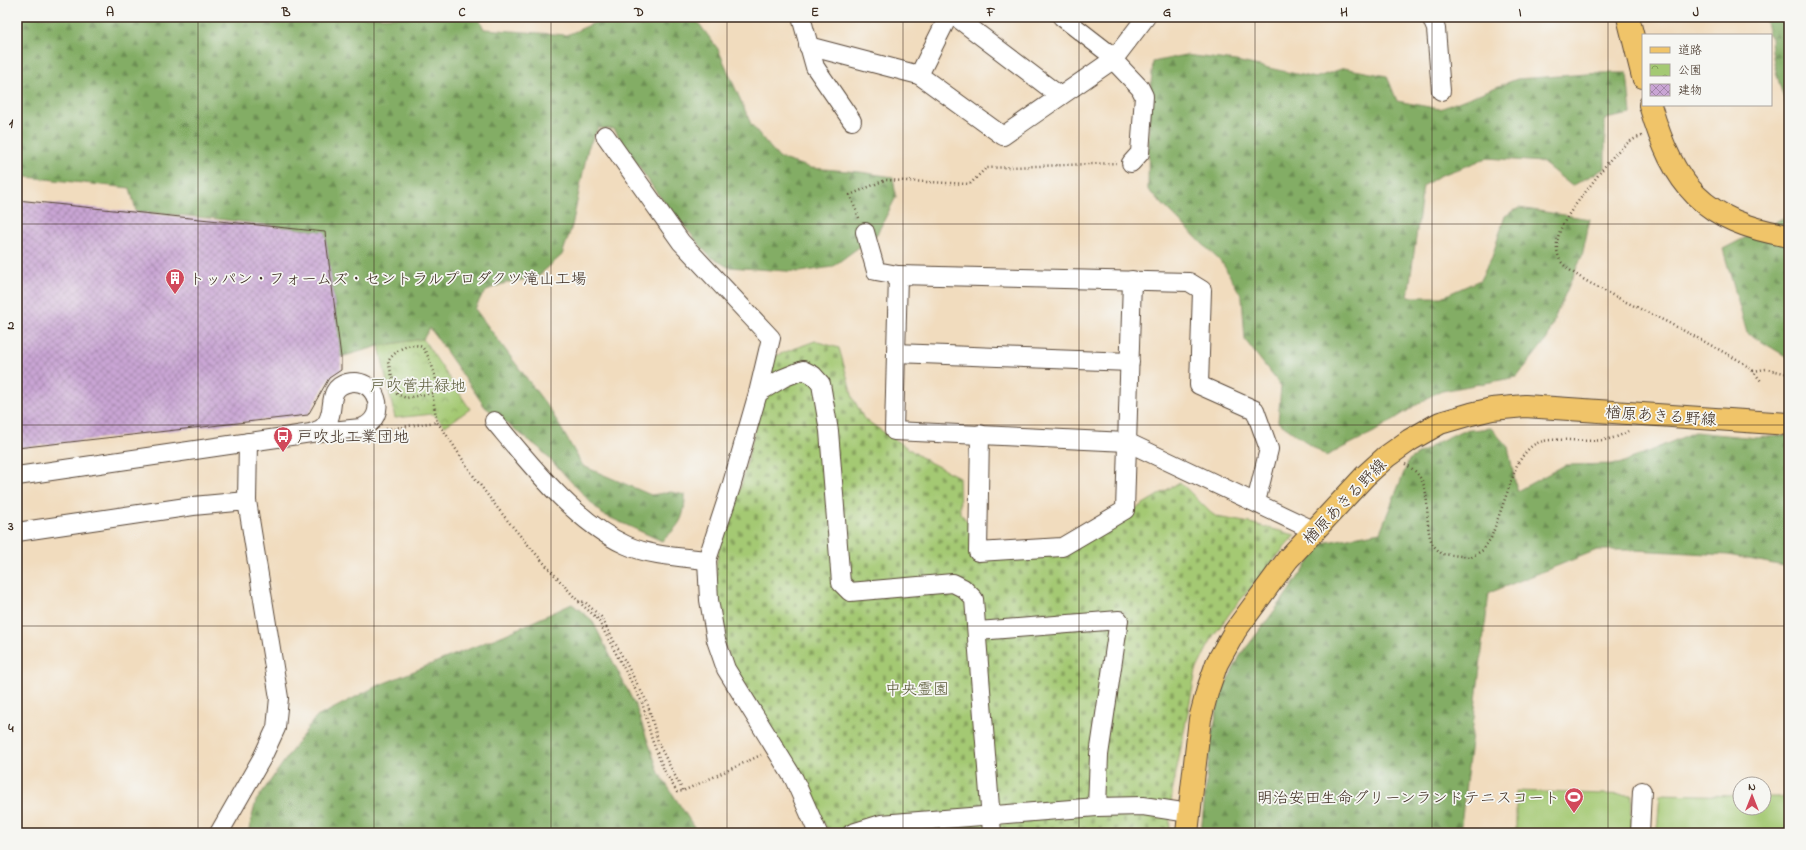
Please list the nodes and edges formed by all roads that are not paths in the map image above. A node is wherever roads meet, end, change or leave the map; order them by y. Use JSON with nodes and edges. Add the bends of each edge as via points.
{"nodes":[{"id":1,"x":801,"y":17,"type":"edge"},
{"id":2,"x":948,"y":17,"type":"edge"},
{"id":3,"x":956,"y":17,"type":"edge"},
{"id":4,"x":1062,"y":17,"type":"edge"},
{"id":5,"x":1146,"y":17,"type":"edge"},
{"id":6,"x":1431,"y":17,"type":"edge"},
{"id":7,"x":1628,"y":17,"type":"edge"},
{"id":8,"x":808,"y":46,"type":"junction"},
{"id":9,"x":1114,"y":59,"type":"junction"},
{"id":10,"x":1642,"y":73,"type":"edge"},
{"id":11,"x":919,"y":75,"type":"junction"},
{"id":12,"x":1441,"y":91,"type":"dead end"},
{"id":13,"x":1060,"y":96,"type":"junction"},
{"id":14,"x":1650,"y":106,"type":"edge"},
{"id":15,"x":852,"y":121,"type":"dead end"},
{"id":16,"x":606,"y":135,"type":"dead end"},
{"id":17,"x":1131,"y":163,"type":"road end"},
{"id":18,"x":865,"y":232,"type":"road end"},
{"id":19,"x":1789,"y":236,"type":"edge"},
{"id":20,"x":898,"y":275,"type":"junction"},
{"id":21,"x":1132,"y":280,"type":"junction"},
{"id":22,"x":896,"y":353,"type":"junction"},
{"id":23,"x":1130,"y":362,"type":"junction"},
{"id":24,"x":758,"y":393,"type":"junction"},
{"id":25,"x":494,"y":421,"type":"dead end"},
{"id":26,"x":1789,"y":424,"type":"edge"},
{"id":27,"x":311,"y":433,"type":"dead end"},
{"id":28,"x":980,"y":434,"type":"junction"},
{"id":29,"x":248,"y":442,"type":"junction"},
{"id":30,"x":1127,"y":442,"type":"junction"},
{"id":31,"x":17,"y":476,"type":"edge"},
{"id":32,"x":247,"y":501,"type":"junction"},
{"id":33,"x":1256,"y":502,"type":"junction"},
{"id":34,"x":1315,"y":531,"type":"junction"},
{"id":35,"x":17,"y":532,"type":"edge"},
{"id":36,"x":707,"y":560,"type":"junction"},
{"id":37,"x":978,"y":630,"type":"junction"},
{"id":38,"x":1642,"y":791,"type":"dead end"},
{"id":39,"x":1097,"y":807,"type":"junction"},
{"id":40,"x":1188,"y":823,"type":"edge"},
{"id":41,"x":992,"y":824,"type":"edge"},
{"id":42,"x":219,"y":833,"type":"edge"},
{"id":43,"x":818,"y":833,"type":"edge"},
{"id":44,"x":852,"y":833,"type":"edge"},
{"id":45,"x":1640,"y":833,"type":"edge"}],
"edges":[{"from":1,"to":8,"type":"street"},
{"from":2,"to":11,"type":"street"},
{"from":3,"to":13,"type":"street"},
{"from":4,"to":9,"type":"street"},
{"from":5,"to":9,"type":"street"},
{"from":6,"to":12,"type":"street","via":[[1436,30]]},
{"from":7,"to":10,"type":"main road"},
{"from":8,"to":11,"type":"street"},
{"from":8,"to":15,"type":"street","via":[[815,67]]},
{"from":9,"to":13,"type":"street"},
{"from":9,"to":17,"type":"street","via":[[1144,96],[1140,153]]},
{"from":11,"to":13,"type":"street","via":[[1004,136]]},
{"from":14,"to":19,"type":"main road","via":[[1669,159],[1692,192],[1708,207],[1752,227]]},
{"from":16,"to":24,"type":"street","via":[[681,242],[771,338]]},
{"from":18,"to":20,"type":"street","via":[[876,271]]},
{"from":20,"to":21,"type":"street"},
{"from":20,"to":22,"type":"street"},
{"from":21,"to":23,"type":"street"},
{"from":21,"to":33,"type":"street","via":[[1189,282],[1202,290],[1199,385],[1255,410],[1269,449]]},
{"from":22,"to":23,"type":"street"},
{"from":22,"to":28,"type":"street","via":[[894,430]]},
{"from":23,"to":30,"type":"street"},
{"from":24,"to":36,"type":"street"},
{"from":24,"to":37,"type":"street","via":[[803,370],[813,375],[821,384],[829,431],[841,584],[850,592],[957,584],[974,598]]},
{"from":25,"to":36,"type":"street","via":[[525,458],[579,514],[604,533],[634,548]]},
{"from":26,"to":34,"type":"main road","name":"楢原あきる野線","via":[[1556,407],[1492,409],[1440,423],[1386,457]]},
{"from":27,"to":29,"type":"street"},
{"from":28,"to":30,"type":"street"},
{"from":28,"to":30,"type":"street","via":[[978,552],[1062,547],[1125,510]]},
{"from":29,"to":31,"type":"street"},
{"from":29,"to":32,"type":"street"},
{"from":30,"to":33,"type":"street"},
{"from":32,"to":35,"type":"street","via":[[193,506]]},
{"from":32,"to":42,"type":"street","via":[[279,698],[276,728],[262,758]]},
{"from":33,"to":34,"type":"street"},
{"from":34,"to":40,"type":"main road","name":"楢原あきる野線","via":[[1288,559],[1263,592],[1235,631],[1217,663],[1200,719]]},
{"from":36,"to":43,"type":"street","via":[[709,600],[716,640],[726,669],[794,779]]},
{"from":37,"to":39,"type":"street","via":[[1119,620],[1100,755]]},
{"from":37,"to":41,"type":"street"},
{"from":38,"to":45,"type":"street"},
{"from":39,"to":40,"type":"street","via":[[1143,806]]},
{"from":39,"to":41,"type":"street"},
{"from":41,"to":44,"type":"street","via":[[880,824]]}]}
